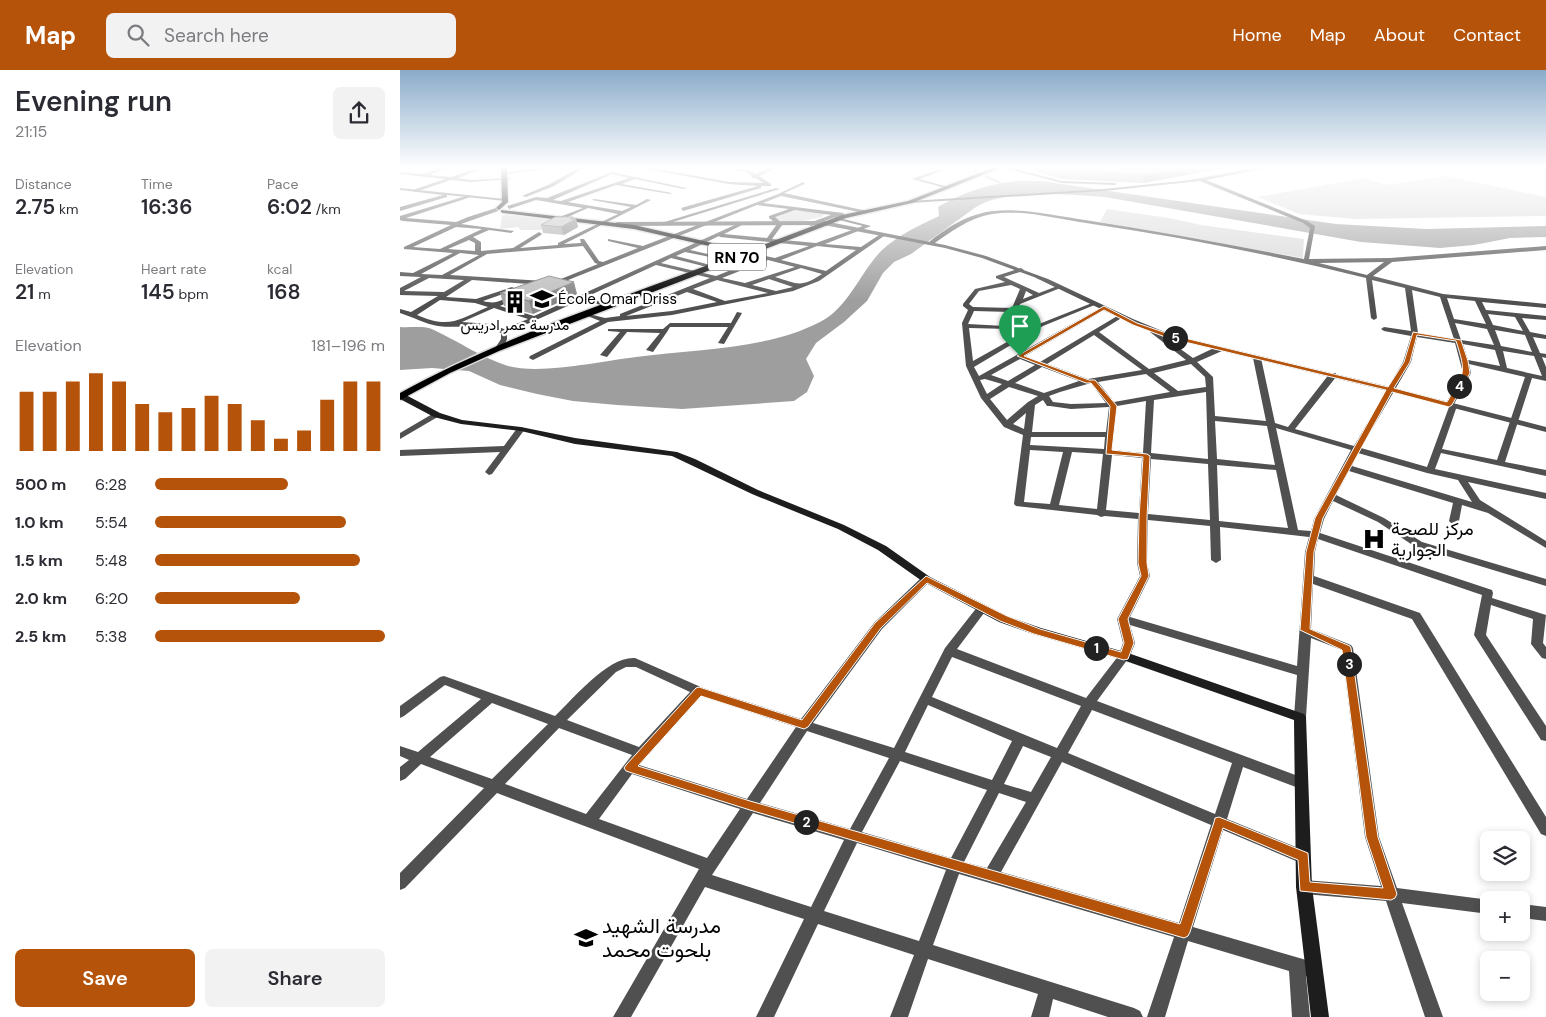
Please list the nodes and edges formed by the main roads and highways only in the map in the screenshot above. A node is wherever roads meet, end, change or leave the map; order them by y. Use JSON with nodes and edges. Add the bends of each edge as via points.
{"nodes":[{"id":1,"x":519,"y":212,"type":"edge"},
{"id":2,"x":858,"y":212,"type":"edge"},
{"id":3,"x":745,"y":252,"type":"junction"},
{"id":4,"x":400,"y":397,"type":"edge"},
{"id":5,"x":1320,"y":1017,"type":"edge"}],
"edges":[{"from":1,"to":3,"type":"main road","via":[[617,224]]},
{"from":2,"to":3,"type":"main road","number":"RN 70"},
{"from":3,"to":4,"type":"main road","number":"RN 70","via":[[498,348]]},
{"from":4,"to":5,"type":"main road","via":[[437,416],[461,422],[674,454],[841,527],[982,609],[1037,631],[1124,656],[1300,717],[1304,887]]}]}
